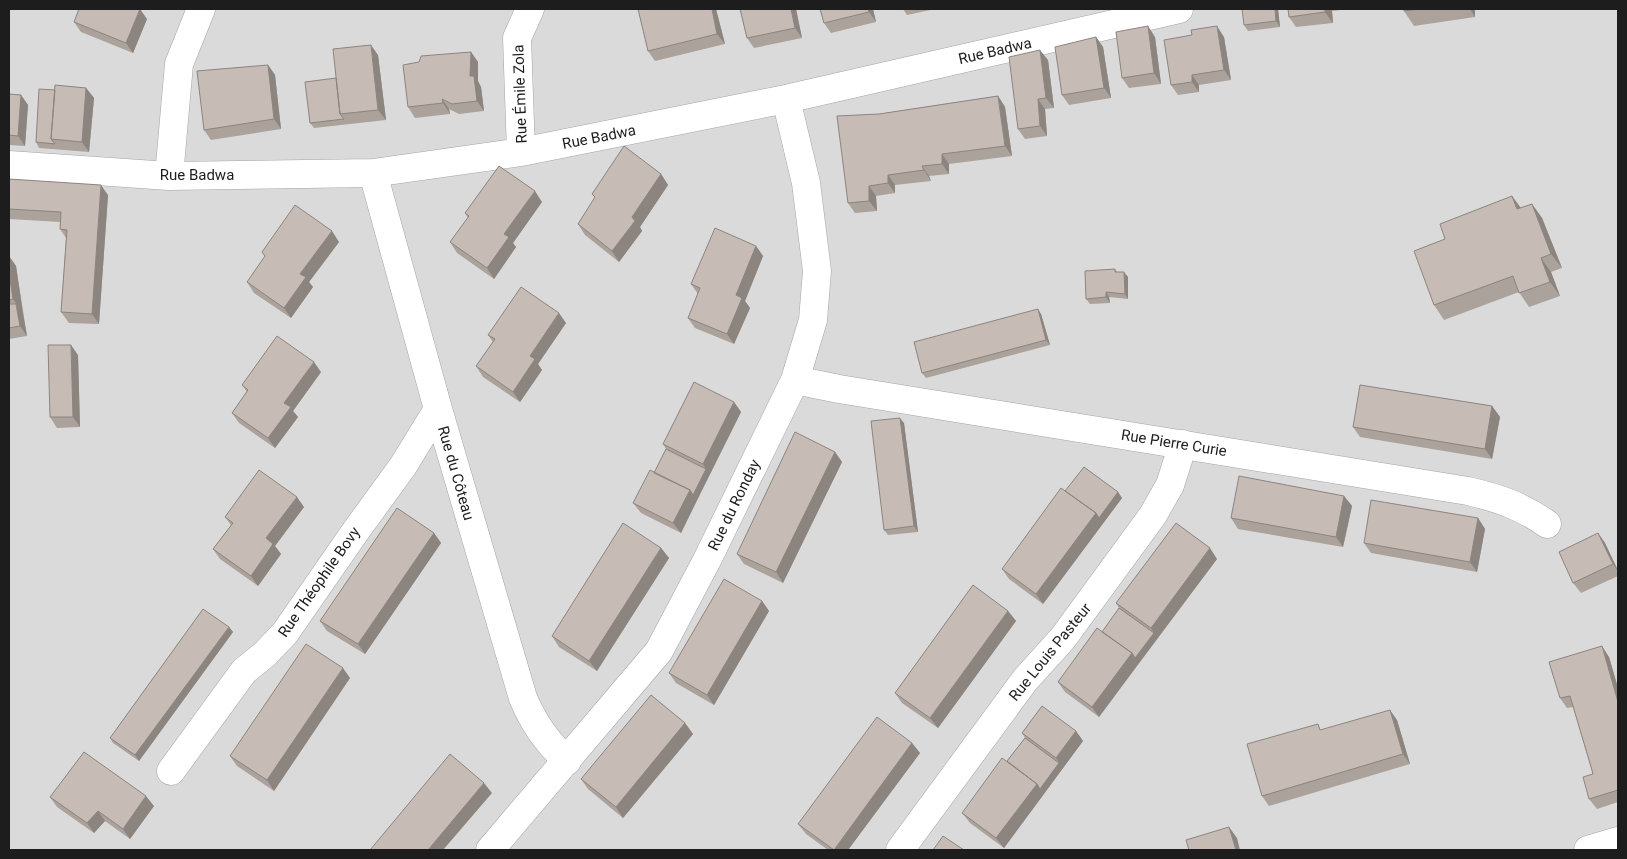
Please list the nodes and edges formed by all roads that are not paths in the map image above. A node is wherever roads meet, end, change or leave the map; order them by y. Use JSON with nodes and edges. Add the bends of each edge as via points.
{"nodes":[{"id":1,"x":201,"y":9,"type":"edge"},
{"id":2,"x":530,"y":9,"type":"edge"},
{"id":3,"x":1179,"y":9,"type":"edge"},
{"id":4,"x":786,"y":100,"type":"junction"},
{"id":5,"x":522,"y":152,"type":"junction"},
{"id":6,"x":9,"y":165,"type":"edge"},
{"id":7,"x":373,"y":173,"type":"junction"},
{"id":8,"x":169,"y":176,"type":"junction"},
{"id":9,"x":795,"y":380,"type":"junction"},
{"id":10,"x":438,"y":410,"type":"junction"},
{"id":11,"x":1183,"y":444,"type":"junction"},
{"id":12,"x":1547,"y":524,"type":"dead end"},
{"id":13,"x":567,"y":761,"type":"junction"},
{"id":14,"x":171,"y":771,"type":"dead end"},
{"id":15,"x":1618,"y":841,"type":"edge"},
{"id":16,"x":490,"y":850,"type":"edge"},
{"id":17,"x":900,"y":850,"type":"edge"},
{"id":18,"x":1588,"y":850,"type":"edge"}],
"edges":[{"from":1,"to":8,"type":"street","via":[[179,64]]},
{"from":2,"to":5,"type":"street","name":"Rue Émile Zola","via":[[517,38]]},
{"from":3,"to":4,"type":"street","name":"Rue Badwa"},
{"from":4,"to":5,"type":"street","name":"Rue Badwa"},
{"from":4,"to":9,"type":"street","name":"Rue du Ronday","via":[[806,183],[817,271],[813,320]]},
{"from":5,"to":7,"type":"street","name":"Rue Badwa"},
{"from":6,"to":8,"type":"street","name":"Rue Badwa"},
{"from":7,"to":8,"type":"street","name":"Rue Badwa"},
{"from":7,"to":10,"type":"street","name":"Rue du Côteau"},
{"from":9,"to":11,"type":"street","name":"Rue Pierre Curie"},
{"from":9,"to":13,"type":"street","name":"Rue du Ronday","via":[[670,634]]},
{"from":10,"to":13,"type":"street","name":"Rue du Côteau","via":[[523,698],[533,722],[547,742]]},
{"from":10,"to":14,"type":"street","name":"Rue Théophile Bovy","via":[[403,466],[285,633],[244,671]]},
{"from":11,"to":12,"type":"street","name":"Rue Pierre Curie","via":[[1468,491],[1502,499],[1528,510]]},
{"from":11,"to":17,"type":"street","name":"Rue Louis Pasteur","via":[[1170,485],[1153,515],[1063,638],[1025,680]]},
{"from":13,"to":16,"type":"street","name":"Rue du Ronday"},
{"from":15,"to":18,"type":"street"}]}
